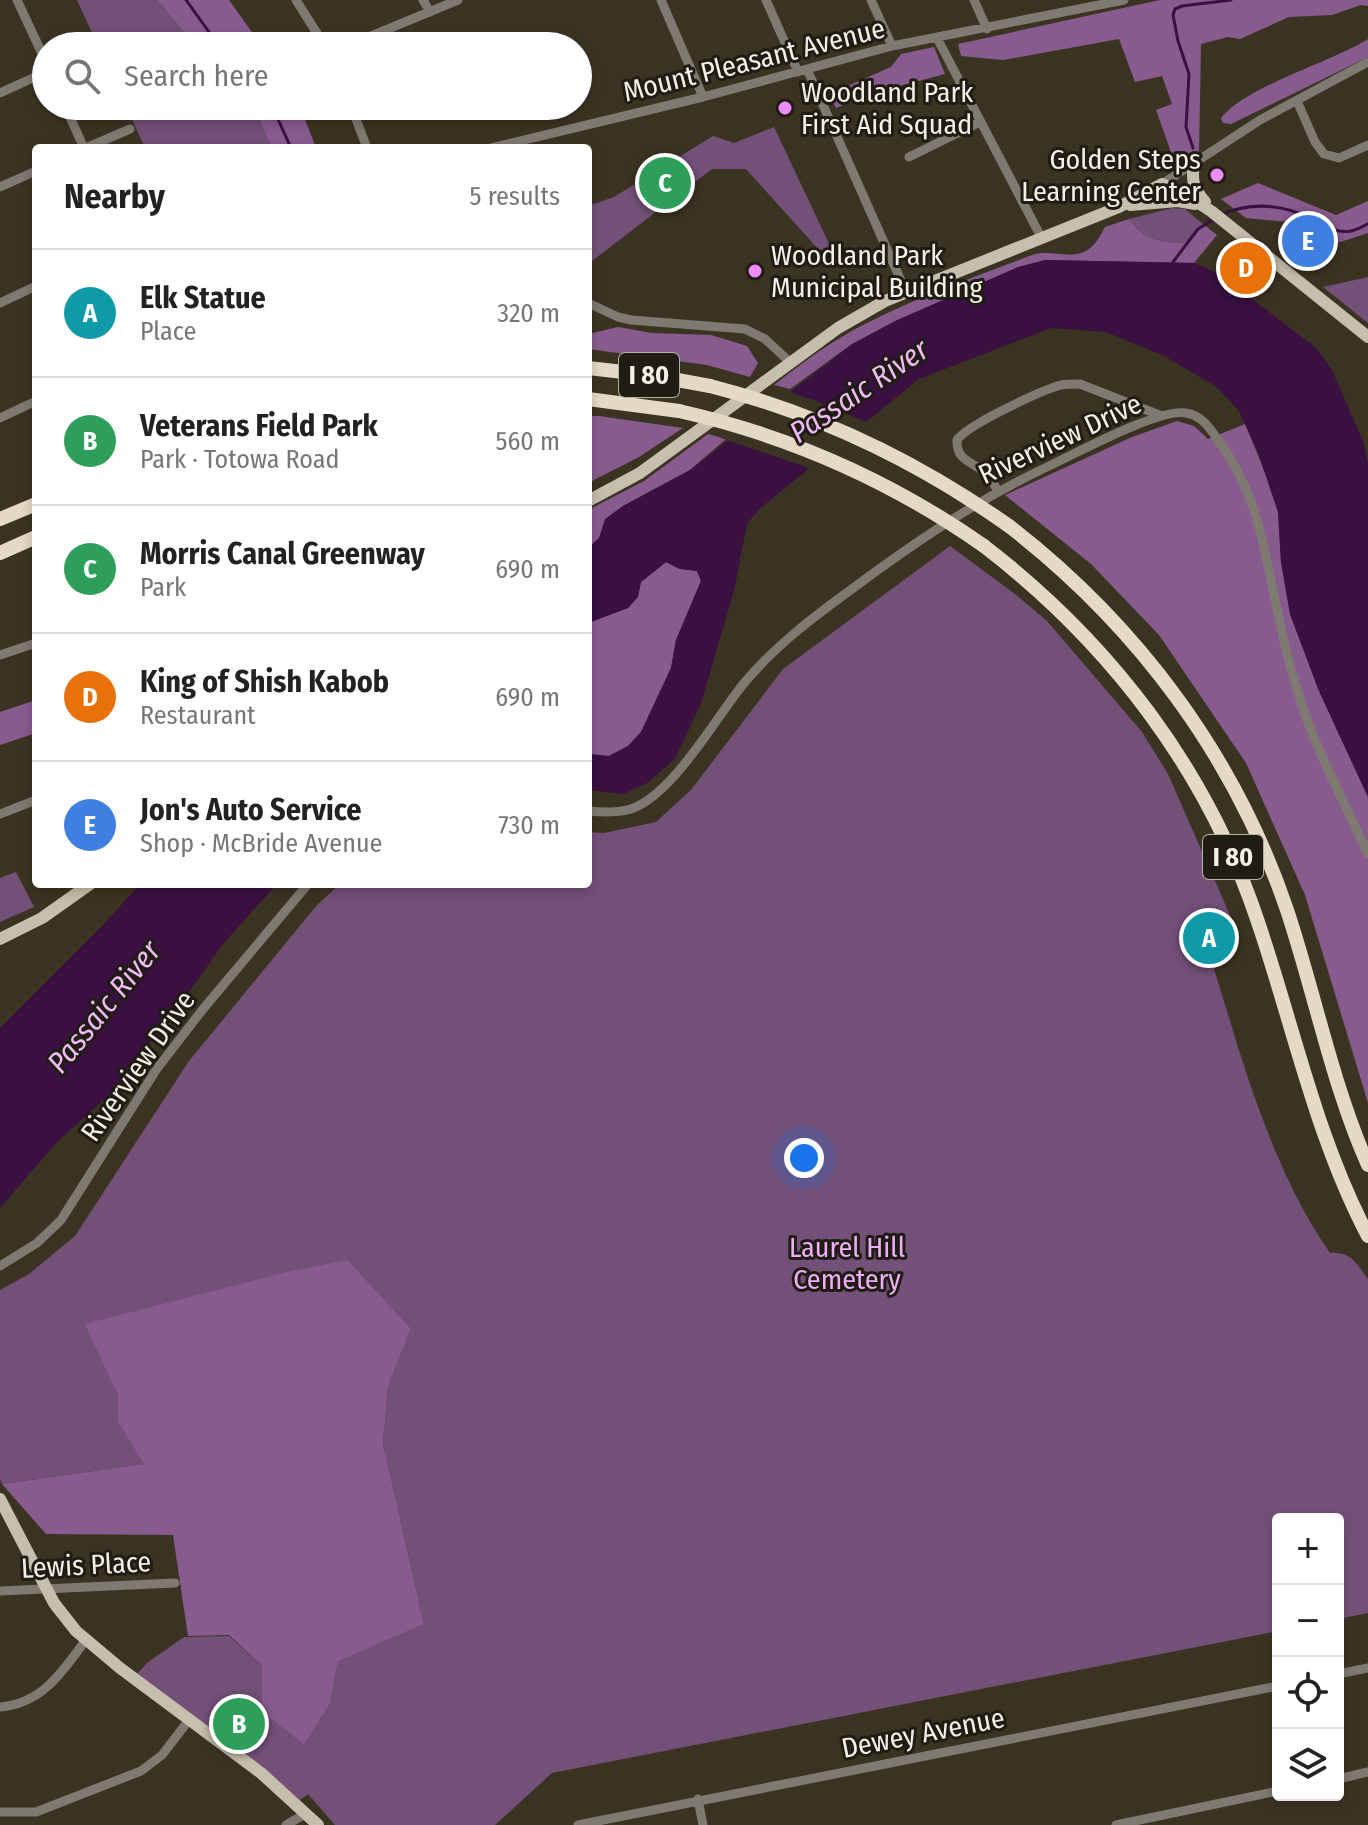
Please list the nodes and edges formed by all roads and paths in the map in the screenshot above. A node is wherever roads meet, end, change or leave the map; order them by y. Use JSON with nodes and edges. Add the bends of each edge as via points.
{"nodes":[{"id":1,"x":17,"y":0,"type":"edge"},
{"id":2,"x":296,"y":0,"type":"edge"},
{"id":3,"x":423,"y":0,"type":"edge"},
{"id":4,"x":458,"y":0,"type":"edge"},
{"id":5,"x":661,"y":0,"type":"edge"},
{"id":6,"x":766,"y":0,"type":"edge"},
{"id":7,"x":871,"y":0,"type":"edge"},
{"id":8,"x":974,"y":0,"type":"edge"},
{"id":9,"x":1062,"y":0,"type":"edge"},
{"id":10,"x":1124,"y":0,"type":"edge"},
{"id":11,"x":430,"y":12,"type":"junction"},
{"id":12,"x":1067,"y":13,"type":"junction"},
{"id":13,"x":987,"y":29,"type":"junction"},
{"id":14,"x":32,"y":32,"type":"edge"},
{"id":15,"x":316,"y":32,"type":"edge"},
{"id":16,"x":381,"y":32,"type":"edge"},
{"id":17,"x":937,"y":38,"type":"junction"},
{"id":18,"x":892,"y":46,"type":"junction"},
{"id":19,"x":1368,"y":62,"type":"edge"},
{"id":20,"x":802,"y":71,"type":"junction"},
{"id":21,"x":32,"y":78,"type":"edge"},
{"id":22,"x":0,"y":93,"type":"edge"},
{"id":23,"x":703,"y":97,"type":"junction"},
{"id":24,"x":1297,"y":101,"type":"junction"},
{"id":25,"x":72,"y":120,"type":"edge"},
{"id":26,"x":356,"y":120,"type":"edge"},
{"id":27,"x":980,"y":122,"type":"junction"},
{"id":28,"x":130,"y":129,"type":"dead end"},
{"id":29,"x":83,"y":144,"type":"edge"},
{"id":30,"x":94,"y":144,"type":"edge"},
{"id":31,"x":365,"y":144,"type":"edge"},
{"id":32,"x":508,"y":144,"type":"edge"},
{"id":33,"x":1368,"y":145,"type":"edge"},
{"id":34,"x":909,"y":157,"type":"dead end"},
{"id":35,"x":1194,"y":164,"type":"junction"},
{"id":36,"x":32,"y":173,"type":"edge"},
{"id":37,"x":1162,"y":184,"type":"junction"},
{"id":38,"x":0,"y":187,"type":"edge"},
{"id":39,"x":1119,"y":207,"type":"junction"},
{"id":40,"x":1211,"y":211,"type":"junction"},
{"id":41,"x":1041,"y":237,"type":"junction"},
{"id":42,"x":32,"y":288,"type":"edge"},
{"id":43,"x":906,"y":292,"type":"junction"},
{"id":44,"x":0,"y":303,"type":"edge"},
{"id":45,"x":592,"y":305,"type":"edge"},
{"id":46,"x":1368,"y":337,"type":"edge"},
{"id":47,"x":791,"y":363,"type":"junction"},
{"id":48,"x":592,"y":368,"type":"edge"},
{"id":49,"x":592,"y":400,"type":"edge"},
{"id":50,"x":32,"y":403,"type":"edge"},
{"id":51,"x":1162,"y":416,"type":"junction"},
{"id":52,"x":0,"y":418,"type":"edge"},
{"id":53,"x":998,"y":491,"type":"junction"},
{"id":54,"x":592,"y":499,"type":"edge"},
{"id":55,"x":32,"y":506,"type":"edge"},
{"id":56,"x":0,"y":519,"type":"edge"},
{"id":57,"x":32,"y":539,"type":"edge"},
{"id":58,"x":0,"y":553,"type":"edge"},
{"id":59,"x":32,"y":644,"type":"edge"},
{"id":60,"x":0,"y":655,"type":"edge"},
{"id":61,"x":32,"y":802,"type":"edge"},
{"id":62,"x":592,"y":811,"type":"edge"},
{"id":63,"x":0,"y":814,"type":"edge"},
{"id":64,"x":1368,"y":854,"type":"edge"},
{"id":65,"x":84,"y":888,"type":"edge"},
{"id":66,"x":305,"y":888,"type":"edge"},
{"id":67,"x":0,"y":939,"type":"edge"},
{"id":68,"x":1368,"y":1165,"type":"edge"},
{"id":69,"x":1368,"y":1236,"type":"edge"},
{"id":70,"x":0,"y":1266,"type":"edge"},
{"id":71,"x":0,"y":1499,"type":"edge"},
{"id":72,"x":175,"y":1583,"type":"dead end"},
{"id":73,"x":47,"y":1588,"type":"junction"},
{"id":74,"x":0,"y":1591,"type":"edge"},
{"id":75,"x":85,"y":1641,"type":"junction"},
{"id":76,"x":1368,"y":1668,"type":"edge"},
{"id":77,"x":1344,"y":1673,"type":"edge"},
{"id":78,"x":1272,"y":1687,"type":"edge"},
{"id":79,"x":0,"y":1707,"type":"edge"},
{"id":80,"x":189,"y":1720,"type":"junction"},
{"id":81,"x":1368,"y":1772,"type":"edge"},
{"id":82,"x":1344,"y":1778,"type":"edge"},
{"id":83,"x":1272,"y":1792,"type":"edge"},
{"id":84,"x":698,"y":1799,"type":"junction"},
{"id":85,"x":0,"y":1812,"type":"edge"},
{"id":86,"x":307,"y":1813,"type":"junction"},
{"id":87,"x":286,"y":1825,"type":"edge"},
{"id":88,"x":318,"y":1825,"type":"edge"},
{"id":89,"x":578,"y":1825,"type":"edge"},
{"id":90,"x":703,"y":1825,"type":"edge"},
{"id":91,"x":1116,"y":1825,"type":"edge"}],
"edges":[{"from":1,"to":14,"type":"street"},
{"from":2,"to":15,"type":"street"},
{"from":3,"to":11,"type":"street"},
{"from":4,"to":11,"type":"street"},
{"from":5,"to":23,"type":"street"},
{"from":6,"to":20,"type":"street"},
{"from":7,"to":18,"type":"street"},
{"from":8,"to":13,"type":"street"},
{"from":9,"to":12,"type":"street"},
{"from":10,"to":12,"type":"street","name":"Mount Pleasant Avenue"},
{"from":11,"to":16,"type":"street"},
{"from":12,"to":13,"type":"street","name":"Mount Pleasant Avenue"},
{"from":13,"to":17,"type":"street","name":"Mount Pleasant Avenue"},
{"from":17,"to":18,"type":"street","name":"Mount Pleasant Avenue"},
{"from":17,"to":27,"type":"street"},
{"from":18,"to":20,"type":"street","name":"Mount Pleasant Avenue"},
{"from":19,"to":24,"type":"street"},
{"from":20,"to":23,"type":"street","name":"Mount Pleasant Avenue"},
{"from":20,"to":43,"type":"street"},
{"from":21,"to":22,"type":"street"},
{"from":23,"to":32,"type":"street","name":"Mount Pleasant Avenue"},
{"from":24,"to":33,"type":"street","via":[[1324,154],[1339,158]]},
{"from":24,"to":35,"type":"street"},
{"from":25,"to":29,"type":"street"},
{"from":26,"to":31,"type":"street"},
{"from":27,"to":34,"type":"street"},
{"from":27,"to":41,"type":"street"},
{"from":28,"to":30,"type":"street"},
{"from":35,"to":37,"type":"street"},
{"from":35,"to":40,"type":"main road","via":[[1194,189]]},
{"from":36,"to":38,"type":"street"},
{"from":37,"to":39,"type":"main road"},
{"from":37,"to":40,"type":"main road"},
{"from":39,"to":40,"type":"main road","via":[[1178,201]]},
{"from":39,"to":41,"type":"main road"},
{"from":40,"to":46,"type":"main road"},
{"from":41,"to":43,"type":"main road"},
{"from":42,"to":44,"type":"street"},
{"from":43,"to":47,"type":"main road","via":[[838,328]]},
{"from":45,"to":47,"type":"street","via":[[631,320],[745,329]]},
{"from":47,"to":54,"type":"main road","via":[[640,473]]},
{"from":48,"to":68,"type":"highway","number":"I 80","bridge":true,"via":[[710,386],[795,411],[866,440],[1009,526],[1083,589],[1131,639],[1195,722],[1231,782],[1275,877]]},
{"from":49,"to":69,"type":"highway","number":"I 80","bridge":true,"via":[[679,411],[746,428],[842,464],[921,504],[984,546],[1101,651],[1165,734],[1202,794],[1245,887],[1325,1140]]},
{"from":50,"to":52,"type":"street"},
{"from":51,"to":53,"type":"street","name":"Riverview Drive"},
{"from":51,"to":53,"type":"street","via":[[1080,384],[1050,389],[968,429],[957,440],[959,453],[989,476]]},
{"from":51,"to":64,"type":"street","name":"Riverview Drive","via":[[1184,412],[1202,420],[1243,479],[1258,516],[1304,711]]},
{"from":53,"to":62,"type":"street","name":"Riverview Drive","via":[[925,534],[780,644],[656,795],[631,809]]},
{"from":55,"to":56,"type":"highway"},
{"from":57,"to":58,"type":"highway"},
{"from":59,"to":60,"type":"street"},
{"from":61,"to":63,"type":"street"},
{"from":65,"to":67,"type":"main road"},
{"from":66,"to":70,"type":"street","name":"Riverview Drive","via":[[164,1059],[61,1220]]},
{"from":71,"to":73,"type":"main road"},
{"from":72,"to":73,"type":"street","name":"Lewis Place"},
{"from":73,"to":74,"type":"street","name":"Lewis Place"},
{"from":73,"to":75,"type":"main road"},
{"from":75,"to":79,"type":"street","via":[[49,1687],[24,1702]]},
{"from":75,"to":80,"type":"main road"},
{"from":76,"to":77,"type":"street"},
{"from":78,"to":84,"type":"street","name":"Dewey Avenue"},
{"from":80,"to":85,"type":"street","via":[[162,1755],[141,1771],[36,1812]]},
{"from":80,"to":86,"type":"main road"},
{"from":81,"to":82,"type":"street"},
{"from":83,"to":91,"type":"street"},
{"from":84,"to":89,"type":"street","name":"Dewey Avenue"},
{"from":84,"to":90,"type":"street"},
{"from":86,"to":87,"type":"street"},
{"from":86,"to":88,"type":"main road"}]}
